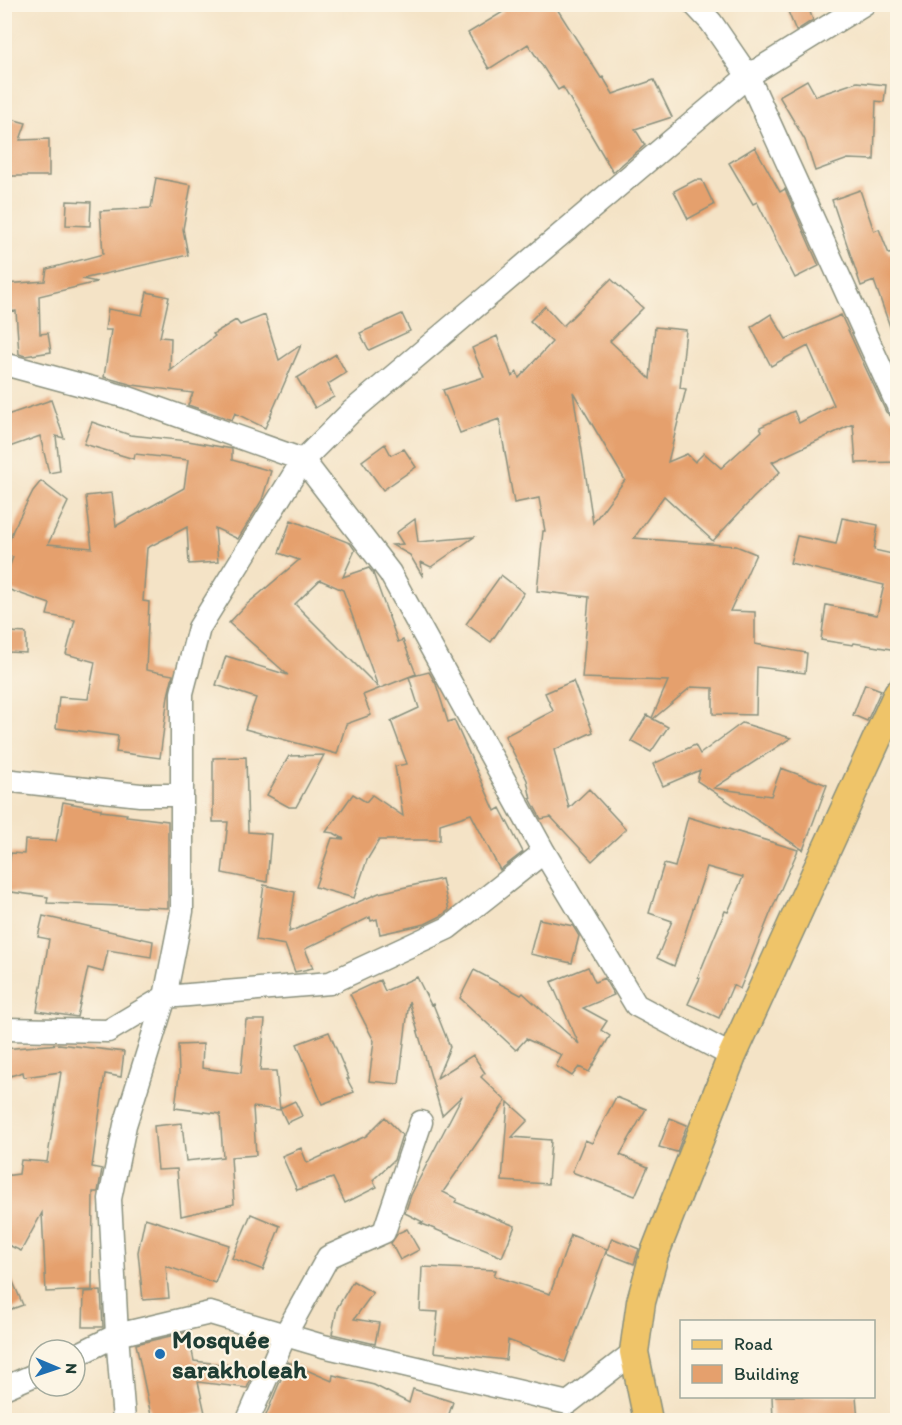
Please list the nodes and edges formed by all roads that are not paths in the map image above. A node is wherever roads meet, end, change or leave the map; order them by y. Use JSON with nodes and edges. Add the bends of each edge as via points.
{"nodes":[{"id":1,"x":694,"y":4,"type":"edge"},
{"id":2,"x":864,"y":4,"type":"edge"},
{"id":3,"x":748,"y":75,"type":"junction"},
{"id":4,"x":4,"y":364,"type":"edge"},
{"id":5,"x":897,"y":406,"type":"edge"},
{"id":6,"x":303,"y":460,"type":"junction"},
{"id":7,"x":897,"y":693,"type":"edge"},
{"id":8,"x":4,"y":780,"type":"edge"},
{"id":9,"x":181,"y":795,"type":"junction"},
{"id":10,"x":544,"y":852,"type":"junction"},
{"id":11,"x":165,"y":997,"type":"junction"},
{"id":12,"x":5,"y":1029,"type":"edge"},
{"id":13,"x":732,"y":1056,"type":"junction"},
{"id":14,"x":421,"y":1122,"type":"dead end"},
{"id":15,"x":117,"y":1335,"type":"junction"},
{"id":16,"x":285,"y":1335,"type":"junction"},
{"id":17,"x":87,"y":1350,"type":"edge"},
{"id":18,"x":634,"y":1352,"type":"junction"},
{"id":19,"x":4,"y":1370,"type":"edge"},
{"id":20,"x":27,"y":1376,"type":"edge"},
{"id":21,"x":27,"y":1379,"type":"edge"},
{"id":22,"x":4,"y":1388,"type":"edge"},
{"id":23,"x":124,"y":1420,"type":"edge"},
{"id":24,"x":248,"y":1420,"type":"edge"},
{"id":25,"x":648,"y":1420,"type":"edge"}],
"edges":[{"from":1,"to":3,"type":"street"},
{"from":2,"to":3,"type":"street"},
{"from":3,"to":5,"type":"street"},
{"from":3,"to":6,"type":"street","via":[[351,412]]},
{"from":4,"to":6,"type":"street","via":[[126,397]]},
{"from":6,"to":9,"type":"street","via":[[200,627],[182,693]]},
{"from":6,"to":10,"type":"street","via":[[390,573]]},
{"from":7,"to":13,"type":"main road"},
{"from":8,"to":9,"type":"street","via":[[140,795]]},
{"from":9,"to":11,"type":"street","via":[[182,911]]},
{"from":10,"to":11,"type":"street","via":[[448,928],[330,983]]},
{"from":10,"to":13,"type":"street","via":[[636,1005]]},
{"from":11,"to":12,"type":"street","via":[[108,1031]]},
{"from":11,"to":15,"type":"street","via":[[125,1125],[110,1199]]},
{"from":13,"to":18,"type":"main road","via":[[654,1255],[641,1302]]},
{"from":14,"to":16,"type":"street","via":[[384,1232],[328,1257]]},
{"from":15,"to":16,"type":"street","via":[[210,1313]]},
{"from":15,"to":17,"type":"street"},
{"from":15,"to":23,"type":"street"},
{"from":16,"to":18,"type":"street","via":[[568,1403]]},
{"from":16,"to":24,"type":"street"},
{"from":18,"to":25,"type":"main road"},
{"from":19,"to":20,"type":"street"},
{"from":21,"to":22,"type":"street"}]}
